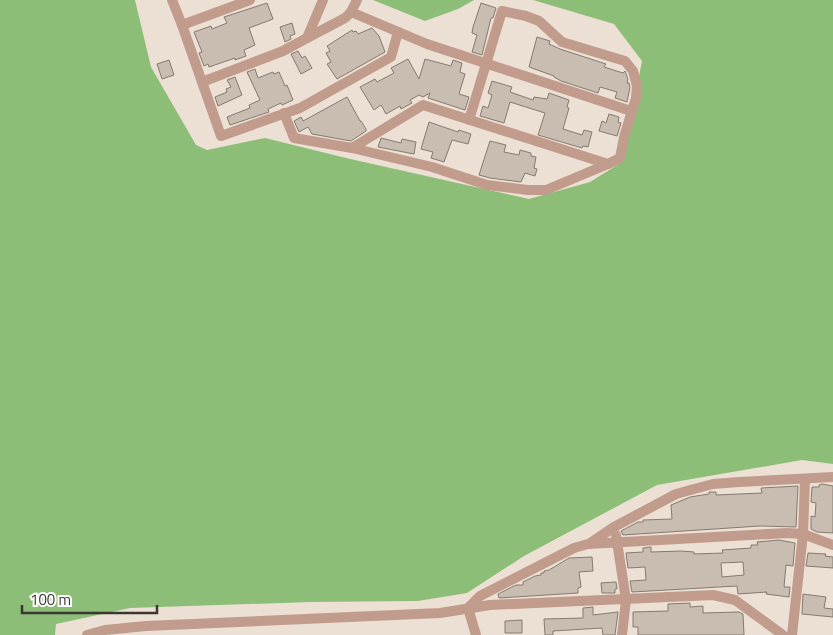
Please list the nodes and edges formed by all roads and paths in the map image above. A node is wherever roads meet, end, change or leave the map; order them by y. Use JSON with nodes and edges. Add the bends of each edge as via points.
{"nodes":[{"id":1,"x":172,"y":0,"type":"edge"},
{"id":2,"x":250,"y":0,"type":"edge"},
{"id":3,"x":323,"y":0,"type":"edge"},
{"id":4,"x":356,"y":0,"type":"edge"},
{"id":5,"x":351,"y":12,"type":"junction"},
{"id":6,"x":182,"y":25,"type":"junction"},
{"id":7,"x":398,"y":32,"type":"junction"},
{"id":8,"x":307,"y":38,"type":"junction"},
{"id":9,"x":487,"y":65,"type":"junction"},
{"id":10,"x":202,"y":82,"type":"junction"},
{"id":11,"x":631,"y":112,"type":"junction"},
{"id":12,"x":284,"y":113,"type":"junction"},
{"id":13,"x":469,"y":120,"type":"junction"},
{"id":14,"x":352,"y":148,"type":"junction"},
{"id":15,"x":608,"y":164,"type":"junction"},
{"id":16,"x":833,"y":477,"type":"edge"},
{"id":17,"x":804,"y":479,"type":"junction"},
{"id":18,"x":614,"y":527,"type":"junction"},
{"id":19,"x":803,"y":534,"type":"junction"},
{"id":20,"x":616,"y":542,"type":"junction"},
{"id":21,"x":588,"y":544,"type":"junction"},
{"id":22,"x":833,"y":545,"type":"edge"},
{"id":23,"x":626,"y":600,"type":"junction"},
{"id":24,"x":468,"y":608,"type":"junction"},
{"id":25,"x":86,"y":635,"type":"edge"},
{"id":26,"x":476,"y":635,"type":"edge"},
{"id":27,"x":622,"y":635,"type":"edge"},
{"id":28,"x":783,"y":635,"type":"edge"},
{"id":29,"x":792,"y":635,"type":"edge"}],
"edges":[{"from":1,"to":6,"type":"street"},
{"from":2,"to":6,"type":"street"},
{"from":3,"to":8,"type":"street"},
{"from":4,"to":5,"type":"street"},
{"from":5,"to":7,"type":"street"},
{"from":5,"to":8,"type":"street"},
{"from":6,"to":10,"type":"street"},
{"from":7,"to":9,"type":"street"},
{"from":7,"to":12,"type":"street","via":[[391,57],[300,108]]},
{"from":8,"to":10,"type":"street","via":[[283,51]]},
{"from":9,"to":11,"type":"street"},
{"from":9,"to":11,"type":"street","via":[[502,11],[526,16],[539,21],[562,42],[625,61],[637,86]]},
{"from":9,"to":13,"type":"street"},
{"from":10,"to":12,"type":"street","via":[[221,136]]},
{"from":11,"to":15,"type":"street","via":[[620,158]]},
{"from":12,"to":14,"type":"street","via":[[294,138]]},
{"from":13,"to":14,"type":"street","via":[[423,105]]},
{"from":13,"to":15,"type":"street"},
{"from":14,"to":15,"type":"street","via":[[432,167],[487,185],[528,190],[546,190]]},
{"from":16,"to":17,"type":"street"},
{"from":17,"to":18,"type":"street","via":[[713,484],[676,494]]},
{"from":17,"to":19,"type":"street"},
{"from":18,"to":20,"type":"street"},
{"from":18,"to":21,"type":"street"},
{"from":19,"to":20,"type":"street"},
{"from":19,"to":22,"type":"street"},
{"from":19,"to":29,"type":"street"},
{"from":20,"to":21,"type":"street"},
{"from":20,"to":23,"type":"street"},
{"from":21,"to":24,"type":"street","via":[[480,596]]},
{"from":23,"to":24,"type":"street"},
{"from":23,"to":27,"type":"street"},
{"from":23,"to":28,"type":"street","via":[[713,594],[736,600]]},
{"from":24,"to":25,"type":"street","via":[[440,613],[146,626]]},
{"from":24,"to":26,"type":"street"}]}
